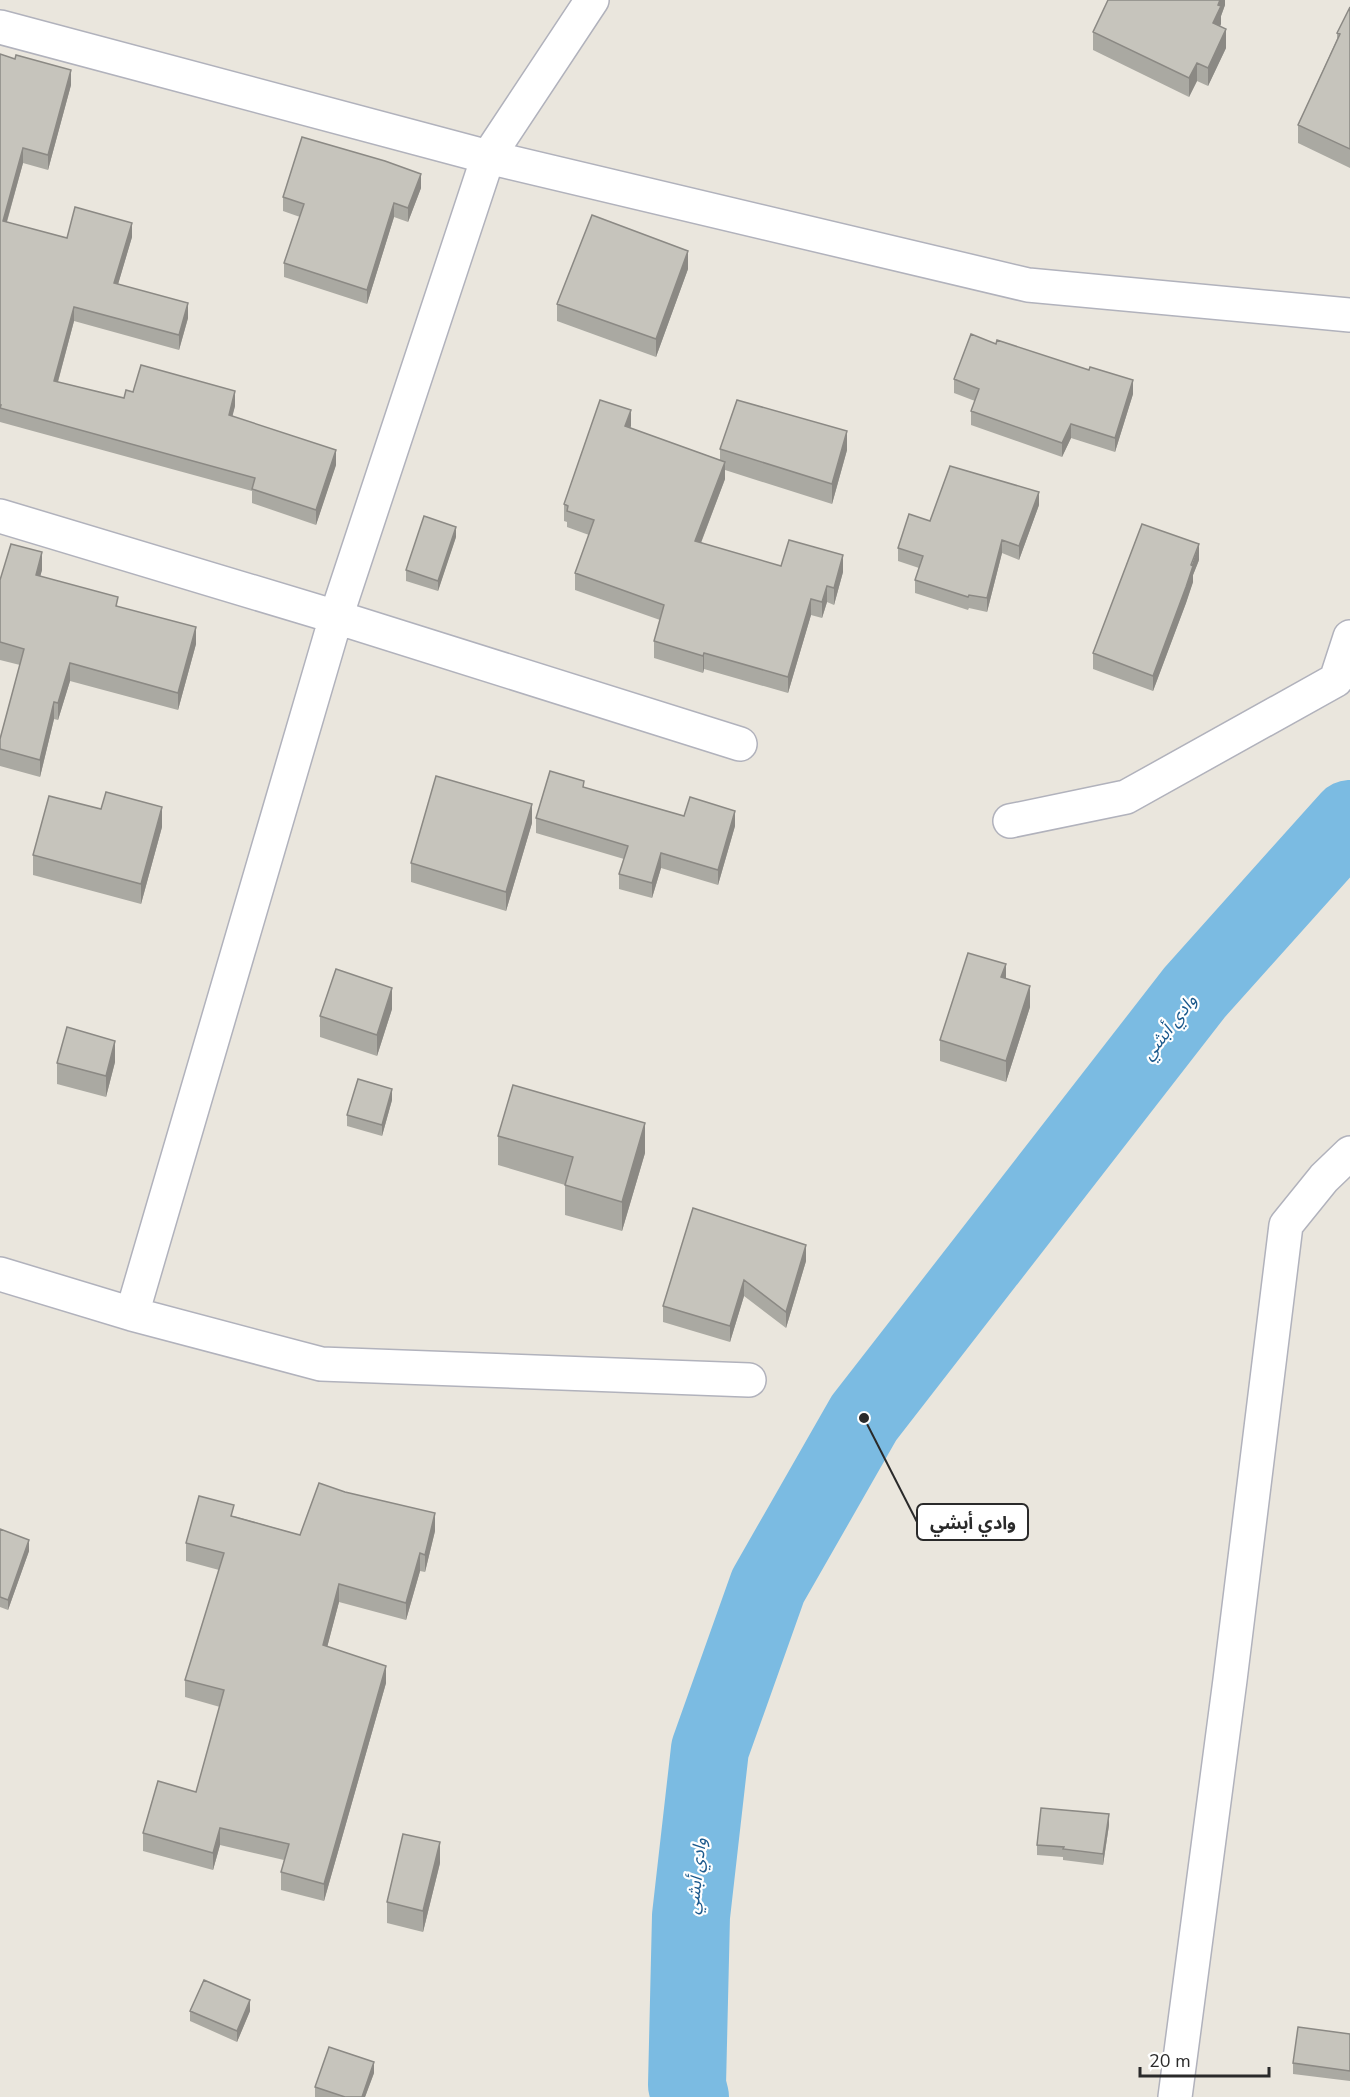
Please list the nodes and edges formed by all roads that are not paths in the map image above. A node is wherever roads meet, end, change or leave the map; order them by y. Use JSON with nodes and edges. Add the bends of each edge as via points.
{"nodes":[{"id":1,"x":592,"y":0,"type":"edge"},
{"id":2,"x":0,"y":27,"type":"edge"},
{"id":3,"x":488,"y":157,"type":"junction"},
{"id":4,"x":1350,"y":315,"type":"edge"},
{"id":5,"x":0,"y":516,"type":"edge"},
{"id":6,"x":336,"y":616,"type":"junction"},
{"id":7,"x":1350,"y":637,"type":"edge"},
{"id":8,"x":740,"y":744,"type":"dead end"},
{"id":9,"x":1010,"y":821,"type":"dead end"},
{"id":10,"x":1350,"y":1154,"type":"edge"},
{"id":11,"x":0,"y":1274,"type":"edge"},
{"id":12,"x":132,"y":1314,"type":"junction"},
{"id":13,"x":749,"y":1380,"type":"dead end"},
{"id":14,"x":1174,"y":2097,"type":"edge"}],
"edges":[{"from":1,"to":3,"type":"street"},
{"from":2,"to":3,"type":"street"},
{"from":3,"to":4,"type":"street","via":[[1028,285]]},
{"from":3,"to":6,"type":"street"},
{"from":5,"to":6,"type":"street"},
{"from":6,"to":8,"type":"street"},
{"from":6,"to":12,"type":"street"},
{"from":7,"to":9,"type":"street","via":[[1336,680],[1126,797]]},
{"from":10,"to":14,"type":"street","via":[[1324,1178],[1286,1225]]},
{"from":11,"to":12,"type":"street"},
{"from":12,"to":13,"type":"street","via":[[321,1364]]}]}
